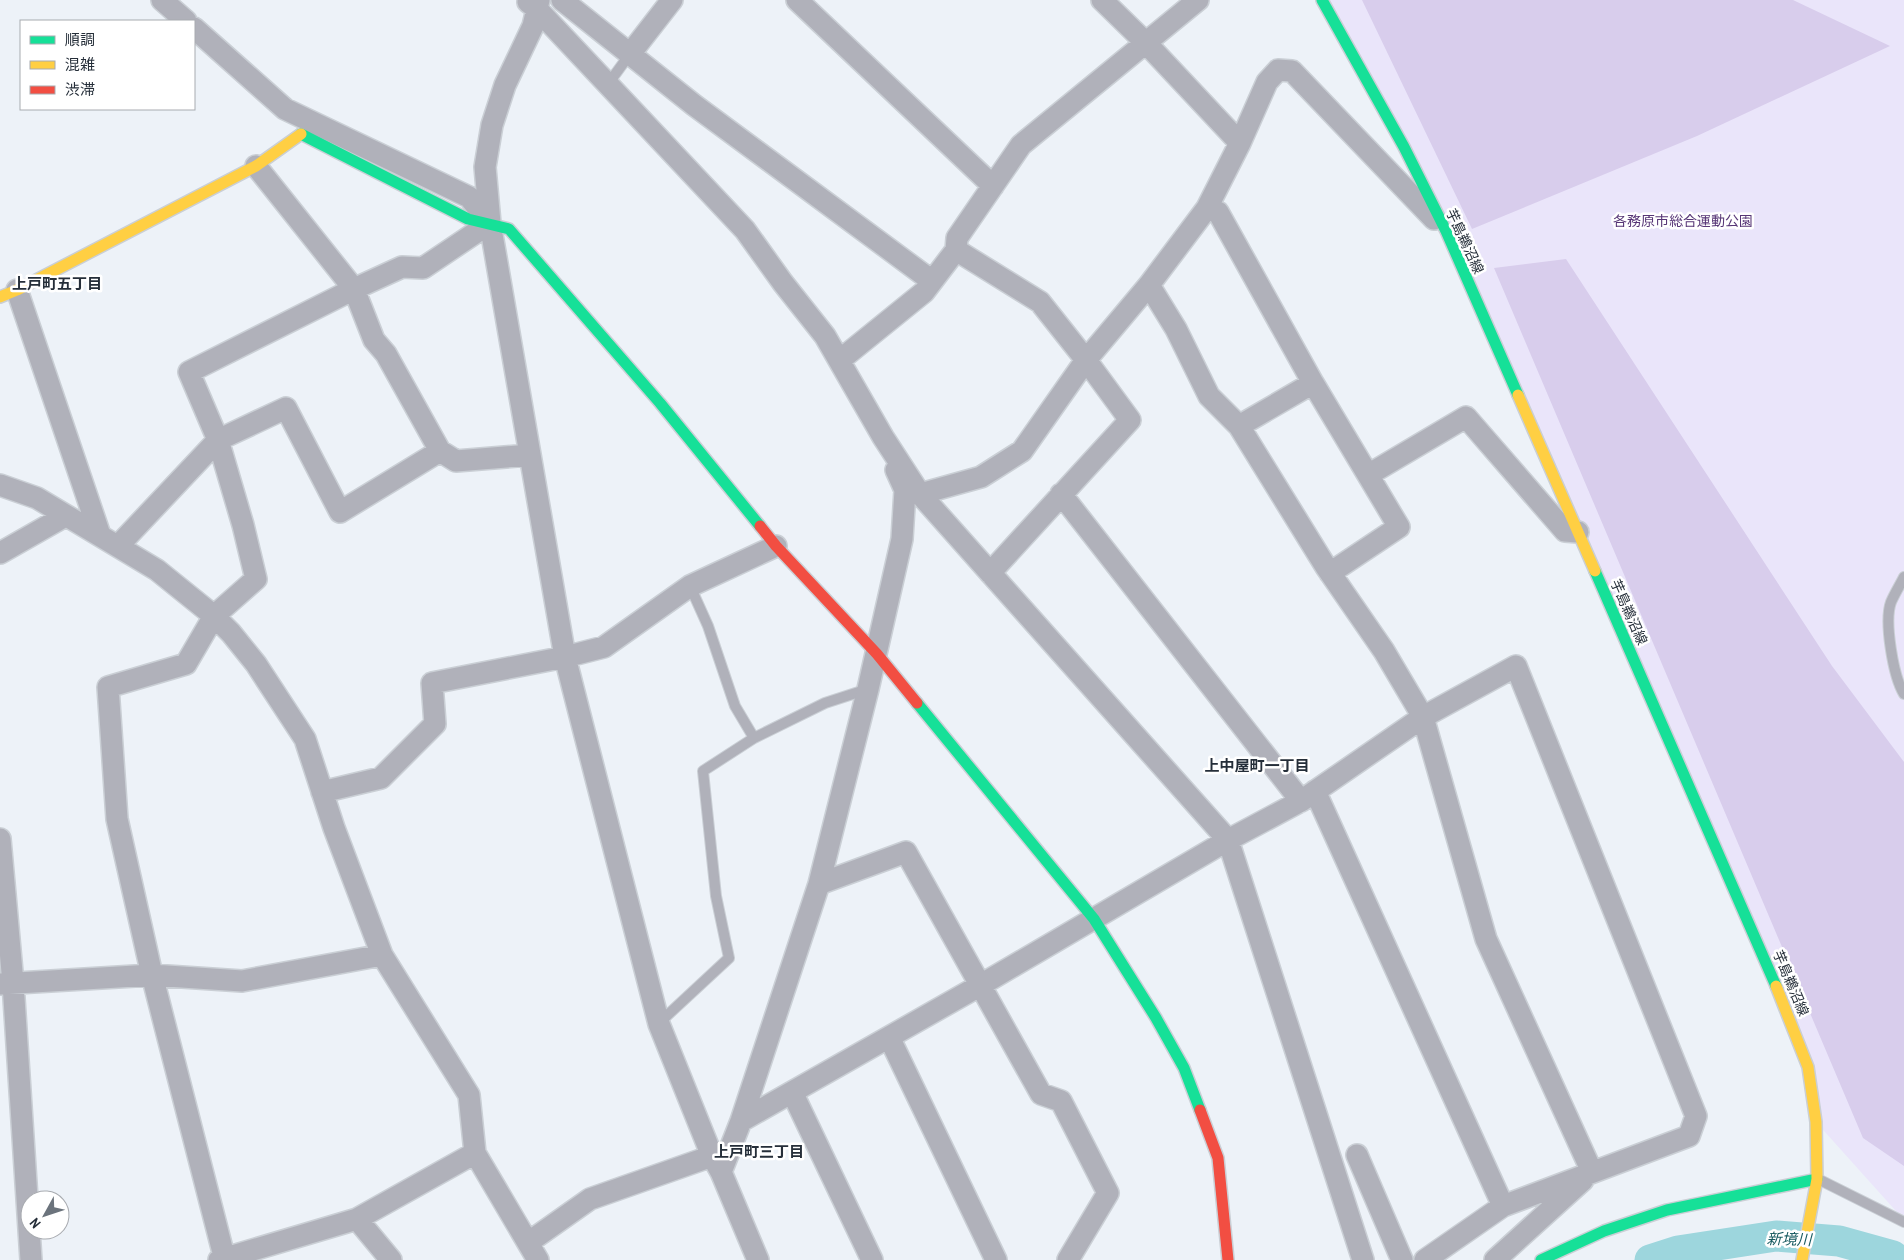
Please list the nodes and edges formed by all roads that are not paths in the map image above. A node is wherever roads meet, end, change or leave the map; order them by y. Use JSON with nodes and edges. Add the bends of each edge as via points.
{"nodes":[{"id":1,"x":162,"y":0,"type":"edge"},
{"id":2,"x":562,"y":0,"type":"edge"},
{"id":3,"x":672,"y":0,"type":"edge"},
{"id":4,"x":797,"y":0,"type":"edge"},
{"id":5,"x":1102,"y":0,"type":"edge"},
{"id":6,"x":1198,"y":0,"type":"edge"},
{"id":7,"x":1322,"y":0,"type":"edge"},
{"id":8,"x":534,"y":3,"type":"edge"},
{"id":9,"x":185,"y":20,"type":"edge"},
{"id":10,"x":195,"y":29,"type":"edge"},
{"id":11,"x":1146,"y":43,"type":"junction"},
{"id":12,"x":630,"y":54,"type":"junction"},
{"id":13,"x":608,"y":84,"type":"junction"},
{"id":14,"x":1240,"y":143,"type":"junction"},
{"id":15,"x":256,"y":166,"type":"junction"},
{"id":16,"x":993,"y":186,"type":"junction"},
{"id":17,"x":1207,"y":208,"type":"junction"},
{"id":18,"x":490,"y":223,"type":"junction"},
{"id":19,"x":1446,"y":231,"type":"junction"},
{"id":20,"x":956,"y":250,"type":"junction"},
{"id":21,"x":932,"y":281,"type":"junction"},
{"id":22,"x":1149,"y":285,"type":"junction"},
{"id":23,"x":354,"y":289,"type":"junction"},
{"id":24,"x":8,"y":294,"type":"edge"},
{"id":25,"x":840,"y":360,"type":"junction"},
{"id":26,"x":1086,"y":360,"type":"junction"},
{"id":27,"x":1314,"y":383,"type":"junction"},
{"id":28,"x":1239,"y":426,"type":"junction"},
{"id":29,"x":883,"y":437,"type":"junction"},
{"id":30,"x":218,"y":440,"type":"junction"},
{"id":31,"x":440,"y":451,"type":"junction"},
{"id":32,"x":530,"y":455,"type":"junction"},
{"id":33,"x":1368,"y":475,"type":"junction"},
{"id":34,"x":0,"y":486,"type":"edge"},
{"id":35,"x":920,"y":494,"type":"junction"},
{"id":36,"x":1061,"y":494,"type":"junction"},
{"id":37,"x":65,"y":516,"type":"junction"},
{"id":38,"x":1578,"y":532,"type":"junction"},
{"id":39,"x":100,"y":535,"type":"junction"},
{"id":40,"x":118,"y":546,"type":"junction"},
{"id":41,"x":776,"y":546,"type":"junction"},
{"id":42,"x":0,"y":553,"type":"edge"},
{"id":43,"x":990,"y":573,"type":"junction"},
{"id":44,"x":1330,"y":573,"type":"junction"},
{"id":45,"x":1904,"y":577,"type":"edge"},
{"id":46,"x":690,"y":586,"type":"junction"},
{"id":47,"x":214,"y":616,"type":"junction"},
{"id":48,"x":877,"y":654,"type":"junction"},
{"id":49,"x":565,"y":657,"type":"junction"},
{"id":50,"x":868,"y":690,"type":"junction"},
{"id":51,"x":1904,"y":694,"type":"edge"},
{"id":52,"x":1424,"y":717,"type":"junction"},
{"id":53,"x":754,"y":738,"type":"junction"},
{"id":54,"x":322,"y":792,"type":"junction"},
{"id":55,"x":1308,"y":796,"type":"junction"},
{"id":56,"x":0,"y":839,"type":"edge"},
{"id":57,"x":1228,"y":840,"type":"junction"},
{"id":58,"x":819,"y":884,"type":"junction"},
{"id":59,"x":1094,"y":919,"type":"junction"},
{"id":60,"x":382,"y":955,"type":"junction"},
{"id":61,"x":152,"y":975,"type":"junction"},
{"id":62,"x":6,"y":984,"type":"edge"},
{"id":63,"x":979,"y":986,"type":"junction"},
{"id":64,"x":658,"y":1024,"type":"junction"},
{"id":65,"x":889,"y":1037,"type":"junction"},
{"id":66,"x":792,"y":1092,"type":"junction"},
{"id":67,"x":741,"y":1121,"type":"junction"},
{"id":68,"x":475,"y":1153,"type":"junction"},
{"id":69,"x":1357,"y":1156,"type":"dead end"},
{"id":70,"x":717,"y":1164,"type":"junction"},
{"id":71,"x":1592,"y":1172,"type":"junction"},
{"id":72,"x":1817,"y":1179,"type":"junction"},
{"id":73,"x":1503,"y":1206,"type":"junction"},
{"id":74,"x":357,"y":1219,"type":"junction"},
{"id":75,"x":1904,"y":1222,"type":"edge"},
{"id":76,"x":533,"y":1251,"type":"edge"},
{"id":77,"x":31,"y":1260,"type":"edge"},
{"id":78,"x":223,"y":1260,"type":"edge"},
{"id":79,"x":391,"y":1260,"type":"edge"},
{"id":80,"x":758,"y":1260,"type":"edge"},
{"id":81,"x":872,"y":1260,"type":"edge"},
{"id":82,"x":996,"y":1260,"type":"edge"},
{"id":83,"x":1068,"y":1260,"type":"edge"},
{"id":84,"x":1228,"y":1260,"type":"edge"},
{"id":85,"x":1363,"y":1260,"type":"edge"},
{"id":86,"x":1402,"y":1260,"type":"edge"},
{"id":87,"x":1425,"y":1260,"type":"edge"},
{"id":88,"x":1495,"y":1260,"type":"edge"},
{"id":89,"x":1541,"y":1260,"type":"edge"},
{"id":90,"x":1802,"y":1260,"type":"edge"}],
"edges":[{"from":1,"to":9,"type":"street"},
{"from":2,"to":12,"type":"street"},
{"from":3,"to":12,"type":"street"},
{"from":4,"to":16,"type":"street"},
{"from":5,"to":11,"type":"street"},
{"from":6,"to":11,"type":"street"},
{"from":7,"to":19,"type":"street","name":"芋島鵜沼線","via":[[1404,147]]},
{"from":8,"to":13,"type":"street"},
{"from":8,"to":18,"type":"street","via":[[533,26],[492,125],[486,167]]},
{"from":10,"to":18,"type":"street","via":[[285,108],[469,197]]},
{"from":11,"to":14,"type":"street"},
{"from":11,"to":16,"type":"street","via":[[1021,145]]},
{"from":12,"to":13,"type":"lane"},
{"from":12,"to":21,"type":"street"},
{"from":13,"to":25,"type":"street","via":[[745,230]]},
{"from":14,"to":17,"type":"street"},
{"from":14,"to":19,"type":"street","via":[[1267,82],[1278,70],[1292,71]]},
{"from":15,"to":18,"type":"street","via":[[301,134],[468,219]]},
{"from":15,"to":23,"type":"street"},
{"from":15,"to":24,"type":"street"},
{"from":16,"to":20,"type":"street","via":[[958,238]]},
{"from":17,"to":22,"type":"street"},
{"from":17,"to":27,"type":"street","via":[[1218,212]]},
{"from":18,"to":23,"type":"street","via":[[423,268],[402,267]]},
{"from":18,"to":32,"type":"street"},
{"from":18,"to":41,"type":"street","via":[[509,229],[660,403]]},
{"from":19,"to":38,"type":"street","name":"芋島鵜沼線"},
{"from":20,"to":21,"type":"street"},
{"from":20,"to":26,"type":"street","via":[[1040,302]]},
{"from":21,"to":25,"type":"street","via":[[924,292]]},
{"from":22,"to":26,"type":"street"},
{"from":22,"to":28,"type":"street","via":[[1176,329],[1209,396]]},
{"from":23,"to":30,"type":"street","via":[[190,372]]},
{"from":23,"to":31,"type":"street","via":[[374,340],[386,354]]},
{"from":24,"to":39,"type":"street"},
{"from":25,"to":29,"type":"street"},
{"from":26,"to":35,"type":"street","via":[[1022,451],[981,477]]},
{"from":26,"to":36,"type":"street","via":[[1130,420]]},
{"from":27,"to":28,"type":"street"},
{"from":27,"to":33,"type":"street"},
{"from":28,"to":44,"type":"street"},
{"from":29,"to":35,"type":"street"},
{"from":29,"to":48,"type":"street","via":[[904,490],[902,539]]},
{"from":30,"to":31,"type":"street","via":[[286,408],[340,512]]},
{"from":30,"to":40,"type":"street"},
{"from":30,"to":47,"type":"street","via":[[256,579]]},
{"from":31,"to":32,"type":"street","via":[[456,461]]},
{"from":32,"to":49,"type":"street"},
{"from":33,"to":38,"type":"street","via":[[1466,417],[1565,531]]},
{"from":33,"to":44,"type":"street","via":[[1399,527]]},
{"from":34,"to":37,"type":"street","via":[[37,498]]},
{"from":35,"to":43,"type":"street"},
{"from":36,"to":43,"type":"street"},
{"from":36,"to":55,"type":"street"},
{"from":37,"to":39,"type":"street"},
{"from":37,"to":42,"type":"street"},
{"from":38,"to":72,"type":"street","name":"芋島鵜沼線","via":[[1784,1003],[1808,1067],[1816,1122]]},
{"from":39,"to":40,"type":"street"},
{"from":40,"to":47,"type":"street","via":[[156,570]]},
{"from":41,"to":46,"type":"street"},
{"from":41,"to":48,"type":"street"},
{"from":43,"to":57,"type":"street"},
{"from":44,"to":52,"type":"street","via":[[1384,651]]},
{"from":45,"to":51,"type":"lane","via":[[1890,603],[1889,638],[1899,685]]},
{"from":46,"to":49,"type":"street","via":[[604,647]]},
{"from":46,"to":53,"type":"lane","via":[[708,626],[735,706]]},
{"from":47,"to":54,"type":"street","via":[[256,664],[305,739]]},
{"from":47,"to":61,"type":"street","via":[[186,664],[108,687],[117,819]]},
{"from":48,"to":50,"type":"street"},
{"from":48,"to":59,"type":"street"},
{"from":49,"to":54,"type":"street","via":[[432,683],[436,724],[429,731],[381,778]]},
{"from":49,"to":64,"type":"street"},
{"from":50,"to":53,"type":"lane","via":[[825,703]]},
{"from":50,"to":58,"type":"street"},
{"from":52,"to":55,"type":"street"},
{"from":52,"to":71,"type":"street","via":[[1486,939]]},
{"from":52,"to":71,"type":"street","via":[[1516,666],[1696,1116],[1689,1136]]},
{"from":53,"to":64,"type":"lane","via":[[703,772],[716,896],[729,958]]},
{"from":54,"to":60,"type":"street"},
{"from":55,"to":57,"type":"street"},
{"from":55,"to":73,"type":"street"},
{"from":56,"to":62,"type":"street"},
{"from":57,"to":59,"type":"street"},
{"from":57,"to":85,"type":"street"},
{"from":58,"to":63,"type":"street","via":[[906,852]]},
{"from":58,"to":67,"type":"street"},
{"from":59,"to":63,"type":"street"},
{"from":59,"to":84,"type":"street","via":[[1184,1068],[1218,1158]]},
{"from":60,"to":61,"type":"street","via":[[242,981]]},
{"from":60,"to":68,"type":"street","via":[[469,1095]]},
{"from":61,"to":62,"type":"street"},
{"from":61,"to":78,"type":"street"},
{"from":62,"to":77,"type":"street"},
{"from":63,"to":65,"type":"street"},
{"from":63,"to":83,"type":"street","via":[[1041,1094],[1061,1101],[1108,1193]]},
{"from":64,"to":70,"type":"street"},
{"from":65,"to":66,"type":"street"},
{"from":65,"to":82,"type":"street"},
{"from":66,"to":67,"type":"street"},
{"from":66,"to":81,"type":"street"},
{"from":67,"to":70,"type":"street"},
{"from":68,"to":74,"type":"street"},
{"from":68,"to":76,"type":"street"},
{"from":69,"to":86,"type":"street"},
{"from":70,"to":76,"type":"street","via":[[590,1199]]},
{"from":70,"to":80,"type":"street"},
{"from":71,"to":73,"type":"street"},
{"from":71,"to":88,"type":"street"},
{"from":72,"to":75,"type":"lane"},
{"from":72,"to":89,"type":"street","via":[[1666,1210],[1604,1231]]},
{"from":72,"to":90,"type":"street","name":"芋島鵜沼線"},
{"from":73,"to":87,"type":"street"},
{"from":74,"to":78,"type":"street"},
{"from":74,"to":79,"type":"street"}]}
